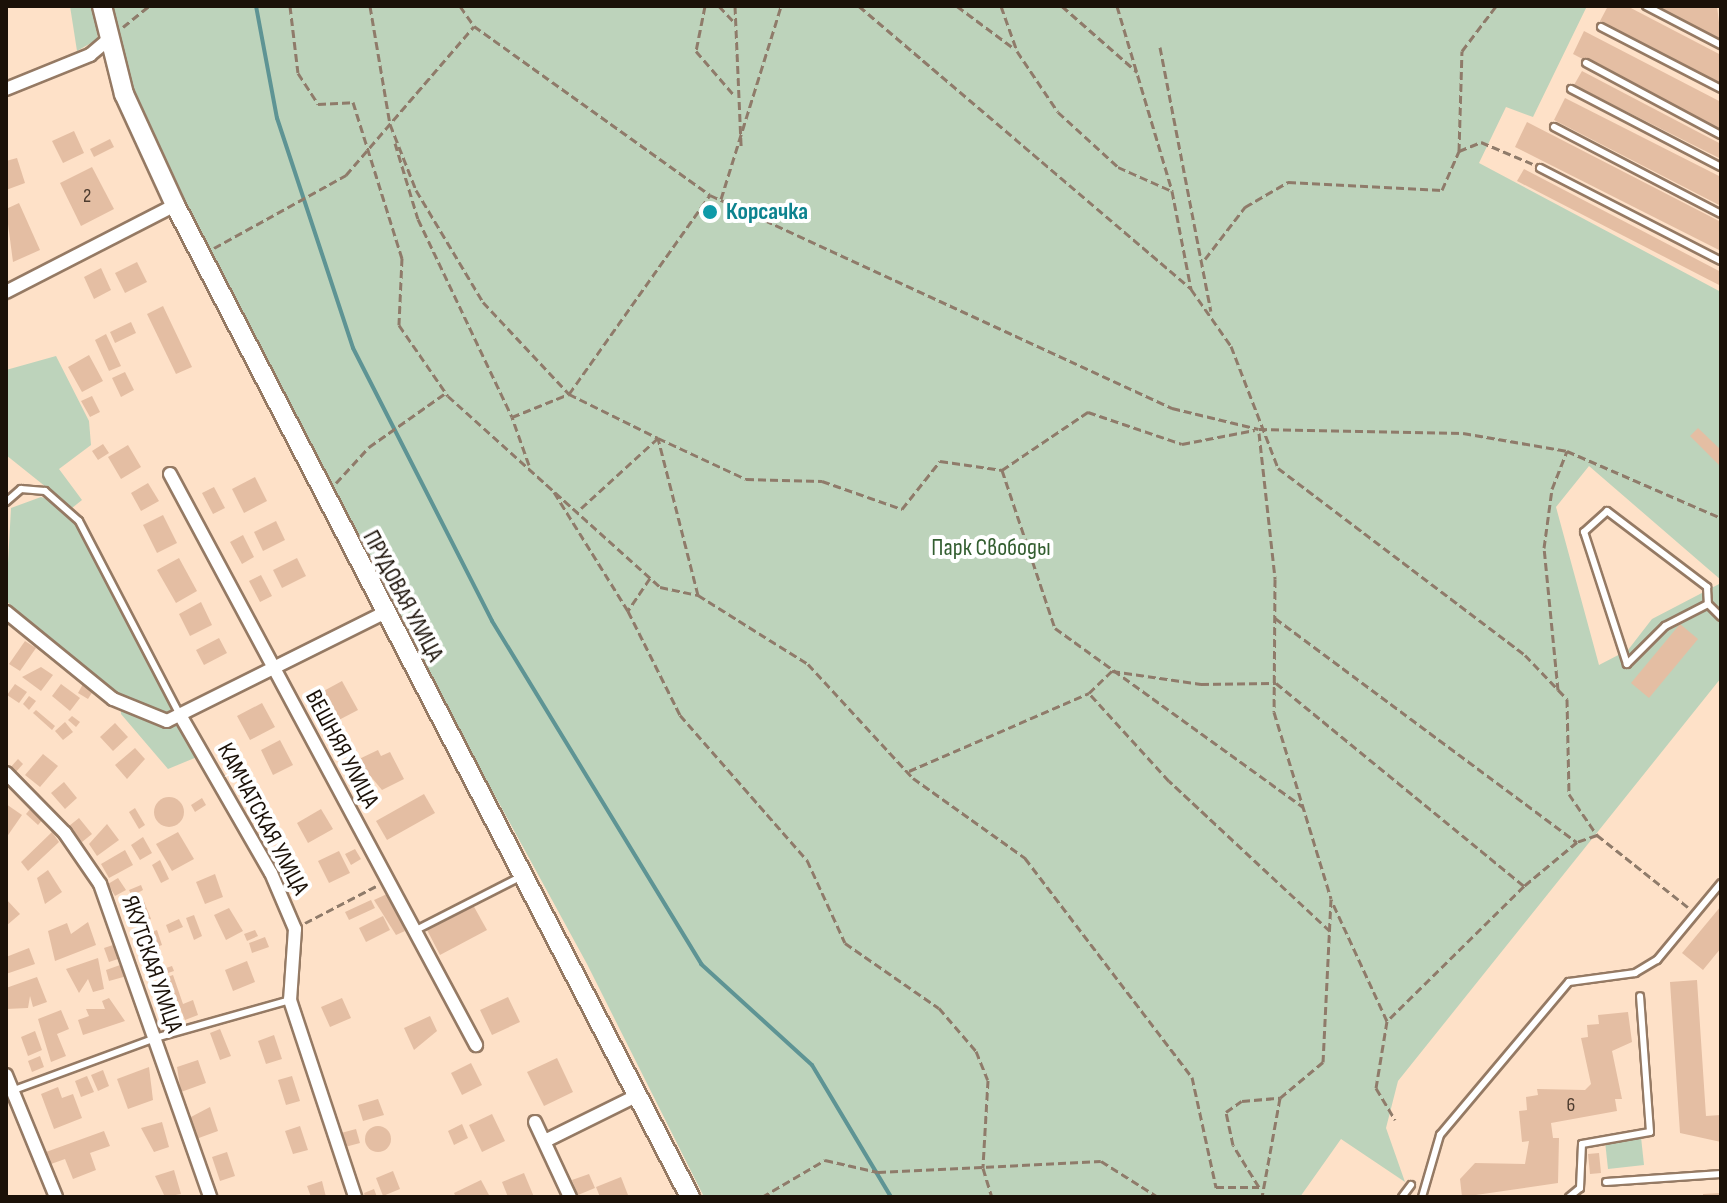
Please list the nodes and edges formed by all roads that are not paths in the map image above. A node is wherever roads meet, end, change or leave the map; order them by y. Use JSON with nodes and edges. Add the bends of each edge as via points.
{"nodes":[{"id":1,"x":102,"y":6,"type":"edge"},
{"id":2,"x":1646,"y":6,"type":"edge"},
{"id":3,"x":1601,"y":27,"type":"dead end"},
{"id":4,"x":108,"y":40,"type":"junction"},
{"id":5,"x":1721,"y":45,"type":"edge"},
{"id":6,"x":1586,"y":63,"type":"dead end"},
{"id":7,"x":6,"y":89,"type":"edge"},
{"id":8,"x":1571,"y":89,"type":"dead end"},
{"id":9,"x":1721,"y":89,"type":"edge"},
{"id":10,"x":1554,"y":127,"type":"dead end"},
{"id":11,"x":1721,"y":135,"type":"edge"},
{"id":12,"x":1721,"y":167,"type":"edge"},
{"id":13,"x":1540,"y":168,"type":"road end"},
{"id":14,"x":175,"y":205,"type":"junction"},
{"id":15,"x":1721,"y":214,"type":"edge"},
{"id":16,"x":1721,"y":261,"type":"edge"},
{"id":17,"x":6,"y":292,"type":"edge"},
{"id":18,"x":170,"y":474,"type":"dead end"},
{"id":19,"x":6,"y":502,"type":"edge"},
{"id":20,"x":1708,"y":604,"type":"junction"},
{"id":21,"x":6,"y":612,"type":"edge"},
{"id":22,"x":384,"y":613,"type":"junction"},
{"id":23,"x":1721,"y":617,"type":"edge"},
{"id":24,"x":273,"y":666,"type":"junction"},
{"id":25,"x":180,"y":715,"type":"junction"},
{"id":26,"x":6,"y":773,"type":"edge"},
{"id":27,"x":524,"y":875,"type":"junction"},
{"id":28,"x":1721,"y":883,"type":"edge"},
{"id":29,"x":418,"y":929,"type":"junction"},
{"id":30,"x":1640,"y":996,"type":"dead end"},
{"id":31,"x":290,"y":1000,"type":"junction"},
{"id":32,"x":155,"y":1038,"type":"junction"},
{"id":33,"x":476,"y":1045,"type":"dead end"},
{"id":34,"x":6,"y":1075,"type":"edge"},
{"id":35,"x":12,"y":1089,"type":"edge"},
{"id":36,"x":638,"y":1095,"type":"junction"},
{"id":37,"x":535,"y":1122,"type":"dead end"},
{"id":38,"x":549,"y":1139,"type":"junction"},
{"id":39,"x":1721,"y":1174,"type":"edge"},
{"id":40,"x":1606,"y":1182,"type":"dead end"},
{"id":41,"x":1411,"y":1185,"type":"dead end"},
{"id":42,"x":56,"y":1197,"type":"edge"},
{"id":43,"x":210,"y":1197,"type":"edge"},
{"id":44,"x":355,"y":1197,"type":"edge"},
{"id":45,"x":570,"y":1197,"type":"edge"},
{"id":46,"x":690,"y":1197,"type":"edge"},
{"id":47,"x":1402,"y":1197,"type":"edge"},
{"id":48,"x":1422,"y":1197,"type":"edge"},
{"id":49,"x":1569,"y":1197,"type":"edge"}],
"edges":[{"from":1,"to":4,"type":"main road","name":"ПРУДОВАЯ УЛИЦА"},
{"from":2,"to":5,"type":"lane"},
{"from":3,"to":9,"type":"lane"},
{"from":4,"to":7,"type":"street","via":[[90,55]]},
{"from":4,"to":14,"type":"main road","name":"ПРУДОВАЯ УЛИЦА","via":[[124,94]]},
{"from":6,"to":11,"type":"lane"},
{"from":8,"to":12,"type":"lane"},
{"from":10,"to":15,"type":"lane"},
{"from":13,"to":16,"type":"lane"},
{"from":14,"to":17,"type":"street"},
{"from":14,"to":22,"type":"main road","name":"ПРУДОВАЯ УЛИЦА"},
{"from":18,"to":24,"type":"street","name":"ВЕШНЯЯ УЛИЦА"},
{"from":19,"to":25,"type":"lane","via":[[21,489],[45,491],[79,521]]},
{"from":20,"to":20,"type":"lane","via":[[1707,587],[1607,511],[1584,532],[1627,664],[1665,626]]},
{"from":20,"to":23,"type":"lane"},
{"from":21,"to":25,"type":"street","via":[[113,699],[167,721]]},
{"from":22,"to":24,"type":"street"},
{"from":22,"to":27,"type":"main road","name":"ПРУДОВАЯ УЛИЦА"},
{"from":24,"to":25,"type":"street"},
{"from":24,"to":29,"type":"street","name":"ВЕШНЯЯ УЛИЦА"},
{"from":25,"to":31,"type":"street","name":"КАМЧАТСКАЯ УЛИЦА","via":[[271,873],[295,929]]},
{"from":26,"to":32,"type":"street","name":"ЯКУТСКАЯ УЛИЦА","via":[[65,833],[100,884]]},
{"from":27,"to":29,"type":"lane"},
{"from":27,"to":36,"type":"main road","name":"ПРУДОВАЯ УЛИЦА"},
{"from":28,"to":48,"type":"lane","via":[[1657,960],[1635,973],[1569,982],[1440,1135]]},
{"from":29,"to":33,"type":"street","name":"ВЕШНЯЯ УЛИЦА"},
{"from":30,"to":49,"type":"lane","via":[[1650,1132],[1582,1144],[1580,1188]]},
{"from":31,"to":32,"type":"lane"},
{"from":31,"to":44,"type":"street","name":"КАМЧАТСКАЯ УЛИЦА"},
{"from":32,"to":35,"type":"lane"},
{"from":32,"to":43,"type":"street","name":"ЯКУТСКАЯ УЛИЦА"},
{"from":34,"to":35,"type":"street"},
{"from":35,"to":42,"type":"street"},
{"from":36,"to":38,"type":"street"},
{"from":36,"to":46,"type":"main road","name":"ПРУДОВАЯ УЛИЦА"},
{"from":37,"to":38,"type":"street"},
{"from":38,"to":45,"type":"street"},
{"from":39,"to":40,"type":"lane"},
{"from":41,"to":47,"type":"lane"}]}
